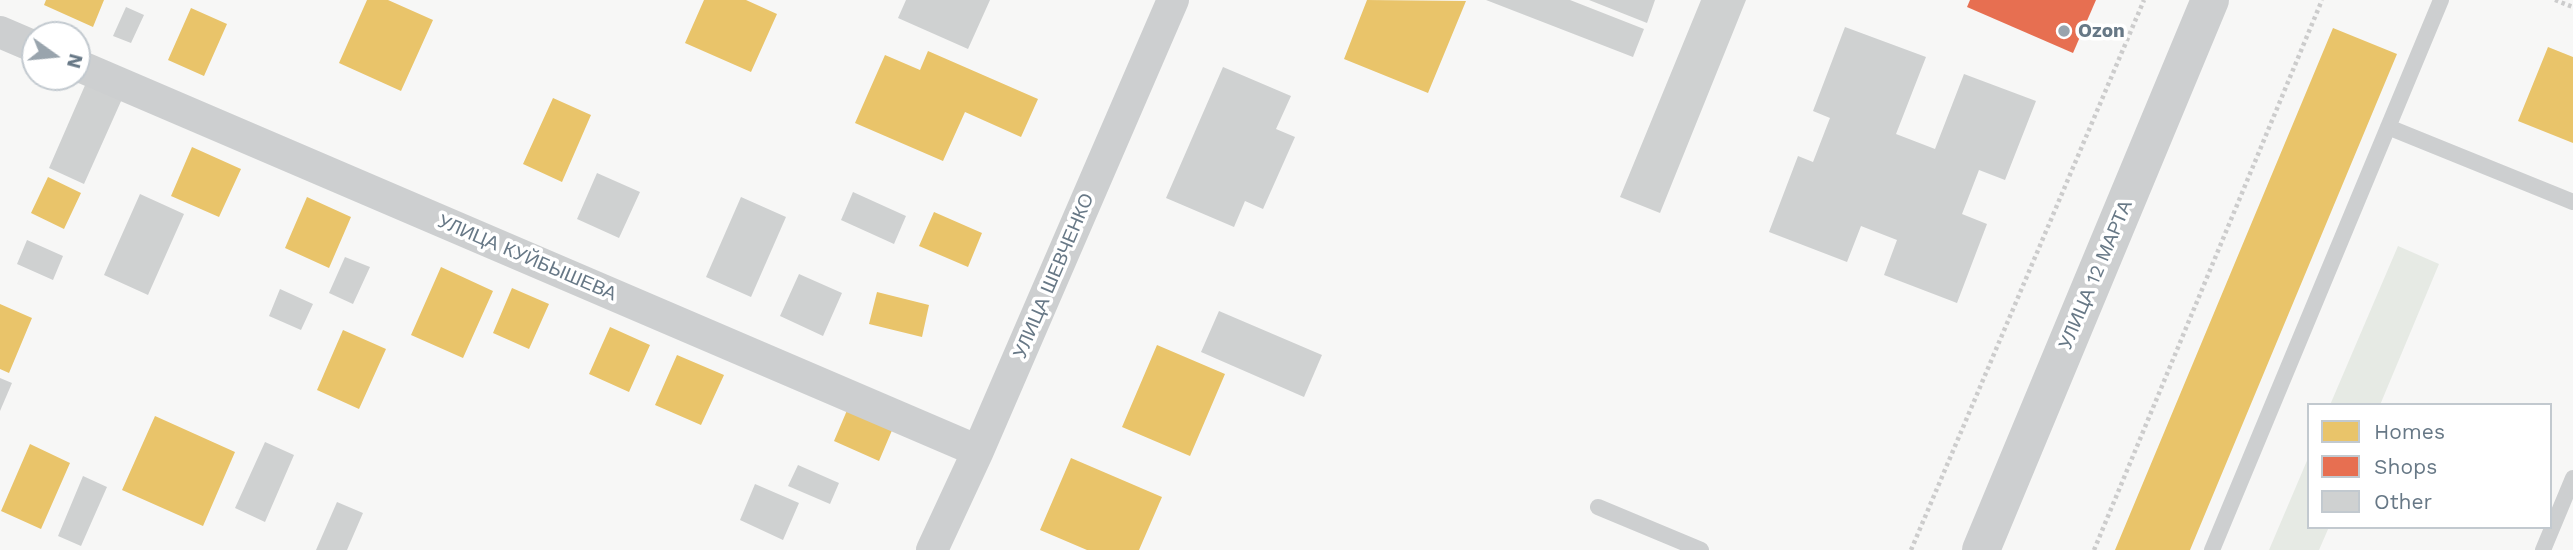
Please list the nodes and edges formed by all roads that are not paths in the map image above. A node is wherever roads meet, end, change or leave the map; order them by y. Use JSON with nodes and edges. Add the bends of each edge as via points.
{"nodes":[{"id":1,"x":1173,"y":0,"type":"edge"},
{"id":2,"x":2210,"y":0,"type":"edge"},
{"id":3,"x":2441,"y":0,"type":"edge"},
{"id":4,"x":0,"y":32,"type":"edge"},
{"id":5,"x":21,"y":41,"type":"edge"},
{"id":6,"x":91,"y":71,"type":"edge"},
{"id":7,"x":2388,"y":127,"type":"junction"},
{"id":8,"x":2573,"y":202,"type":"edge"},
{"id":9,"x":978,"y":452,"type":"junction"},
{"id":10,"x":2573,"y":478,"type":"edge"},
{"id":11,"x":1598,"y":507,"type":"dead end"},
{"id":12,"x":2552,"y":528,"type":"edge"},
{"id":13,"x":2552,"y":529,"type":"edge"},
{"id":14,"x":932,"y":550,"type":"edge"},
{"id":15,"x":1701,"y":550,"type":"edge"},
{"id":16,"x":1981,"y":550,"type":"edge"},
{"id":17,"x":2212,"y":550,"type":"edge"},
{"id":18,"x":2543,"y":550,"type":"edge"}],
"edges":[{"from":1,"to":9,"type":"street","name":"УЛИЦА ШЕВЧЕНКО"},
{"from":2,"to":16,"type":"street","name":"УЛИЦА 12 МАРТА"},
{"from":3,"to":7,"type":"lane"},
{"from":4,"to":5,"type":"street"},
{"from":6,"to":9,"type":"street","name":"УЛИЦА КУЙБЫШЕВА"},
{"from":7,"to":8,"type":"lane"},
{"from":7,"to":17,"type":"lane"},
{"from":9,"to":14,"type":"street","name":"УЛИЦА ШЕВЧЕНКО"},
{"from":10,"to":12,"type":"lane"},
{"from":11,"to":15,"type":"lane"},
{"from":13,"to":18,"type":"lane"}]}
